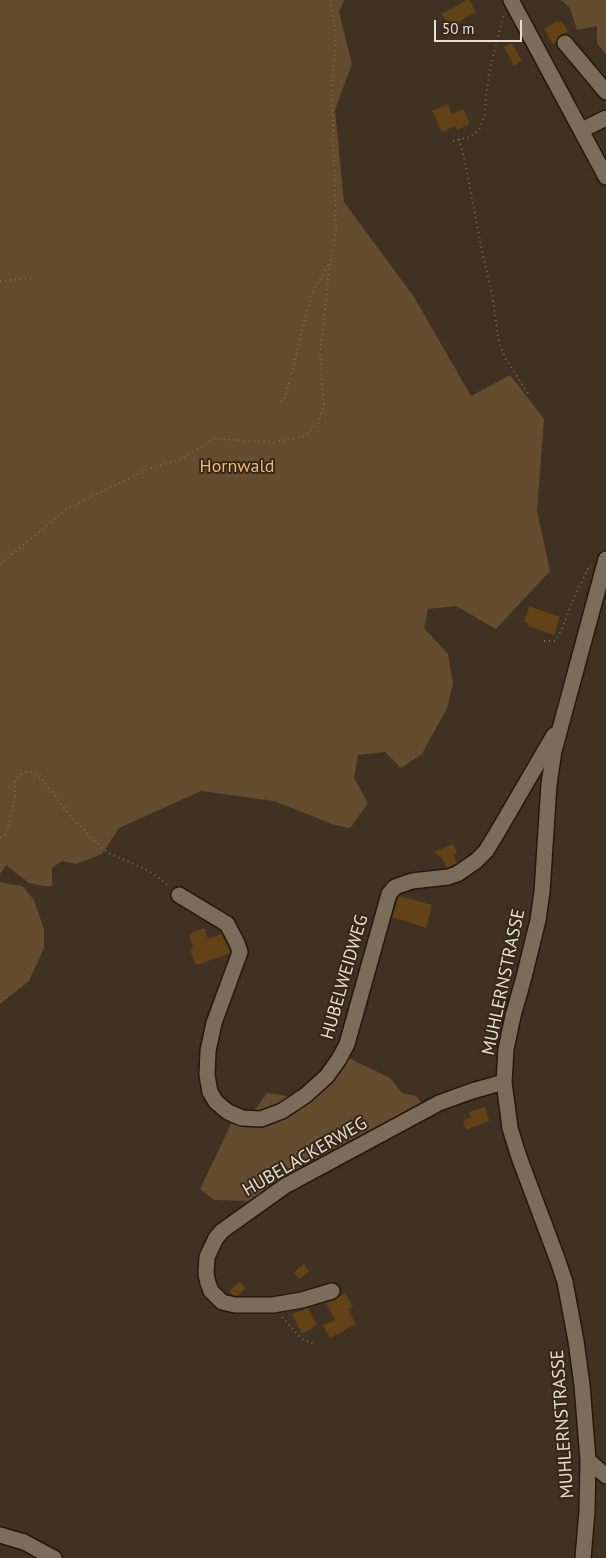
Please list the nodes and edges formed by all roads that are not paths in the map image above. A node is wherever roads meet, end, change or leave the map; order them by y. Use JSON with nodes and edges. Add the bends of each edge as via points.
{"nodes":[{"id":1,"x":508,"y":4,"type":"edge"},
{"id":2,"x":565,"y":43,"type":"dead end"},
{"id":3,"x":606,"y":92,"type":"edge"},
{"id":4,"x":606,"y":118,"type":"edge"},
{"id":5,"x":582,"y":130,"type":"junction"},
{"id":6,"x":606,"y":177,"type":"edge"},
{"id":7,"x":600,"y":561,"type":"edge"},
{"id":8,"x":563,"y":718,"type":"junction"},
{"id":9,"x":179,"y":895,"type":"road end"},
{"id":10,"x":504,"y":1082,"type":"junction"},
{"id":11,"x":332,"y":1291,"type":"dead end"},
{"id":12,"x":588,"y":1460,"type":"junction"},
{"id":13,"x":606,"y":1476,"type":"edge"},
{"id":14,"x":606,"y":1484,"type":"edge"},
{"id":15,"x":588,"y":1497,"type":"junction"},
{"id":16,"x":0,"y":1535,"type":"edge"},
{"id":17,"x":54,"y":1558,"type":"edge"},
{"id":18,"x":583,"y":1558,"type":"edge"}],
"edges":[{"from":1,"to":5,"type":"street"},
{"from":2,"to":3,"type":"street"},
{"from":4,"to":5,"type":"street"},
{"from":5,"to":6,"type":"street"},
{"from":7,"to":8,"type":"street","name":"MUHLERNSTRASSE"},
{"from":8,"to":9,"type":"street","name":"HUBELWEIDWEG","via":[[486,851],[457,874],[412,881],[396,887],[389,894],[340,1060],[306,1095],[282,1111],[261,1119],[242,1118],[228,1112],[210,1092],[208,1051],[214,1024],[240,952],[227,924]]},
{"from":8,"to":10,"type":"street","name":"MUHLERNSTRASSE","via":[[549,784],[538,920],[506,1049]]},
{"from":10,"to":11,"type":"street","name":"HUBELACKERWEG","via":[[447,1100],[285,1186],[222,1231],[207,1257],[206,1274],[211,1291],[222,1302],[235,1306],[273,1305]]},
{"from":10,"to":12,"type":"street","name":"MUHLERNSTRASSE","via":[[510,1128],[565,1282],[580,1364]]},
{"from":12,"to":13,"type":"street"},
{"from":12,"to":15,"type":"street","name":"MUHLERNSTRASSE"},
{"from":14,"to":15,"type":"street"},
{"from":15,"to":18,"type":"street","name":"MUHLERNSTRASSE"},
{"from":16,"to":17,"type":"street","via":[[24,1542]]}]}
